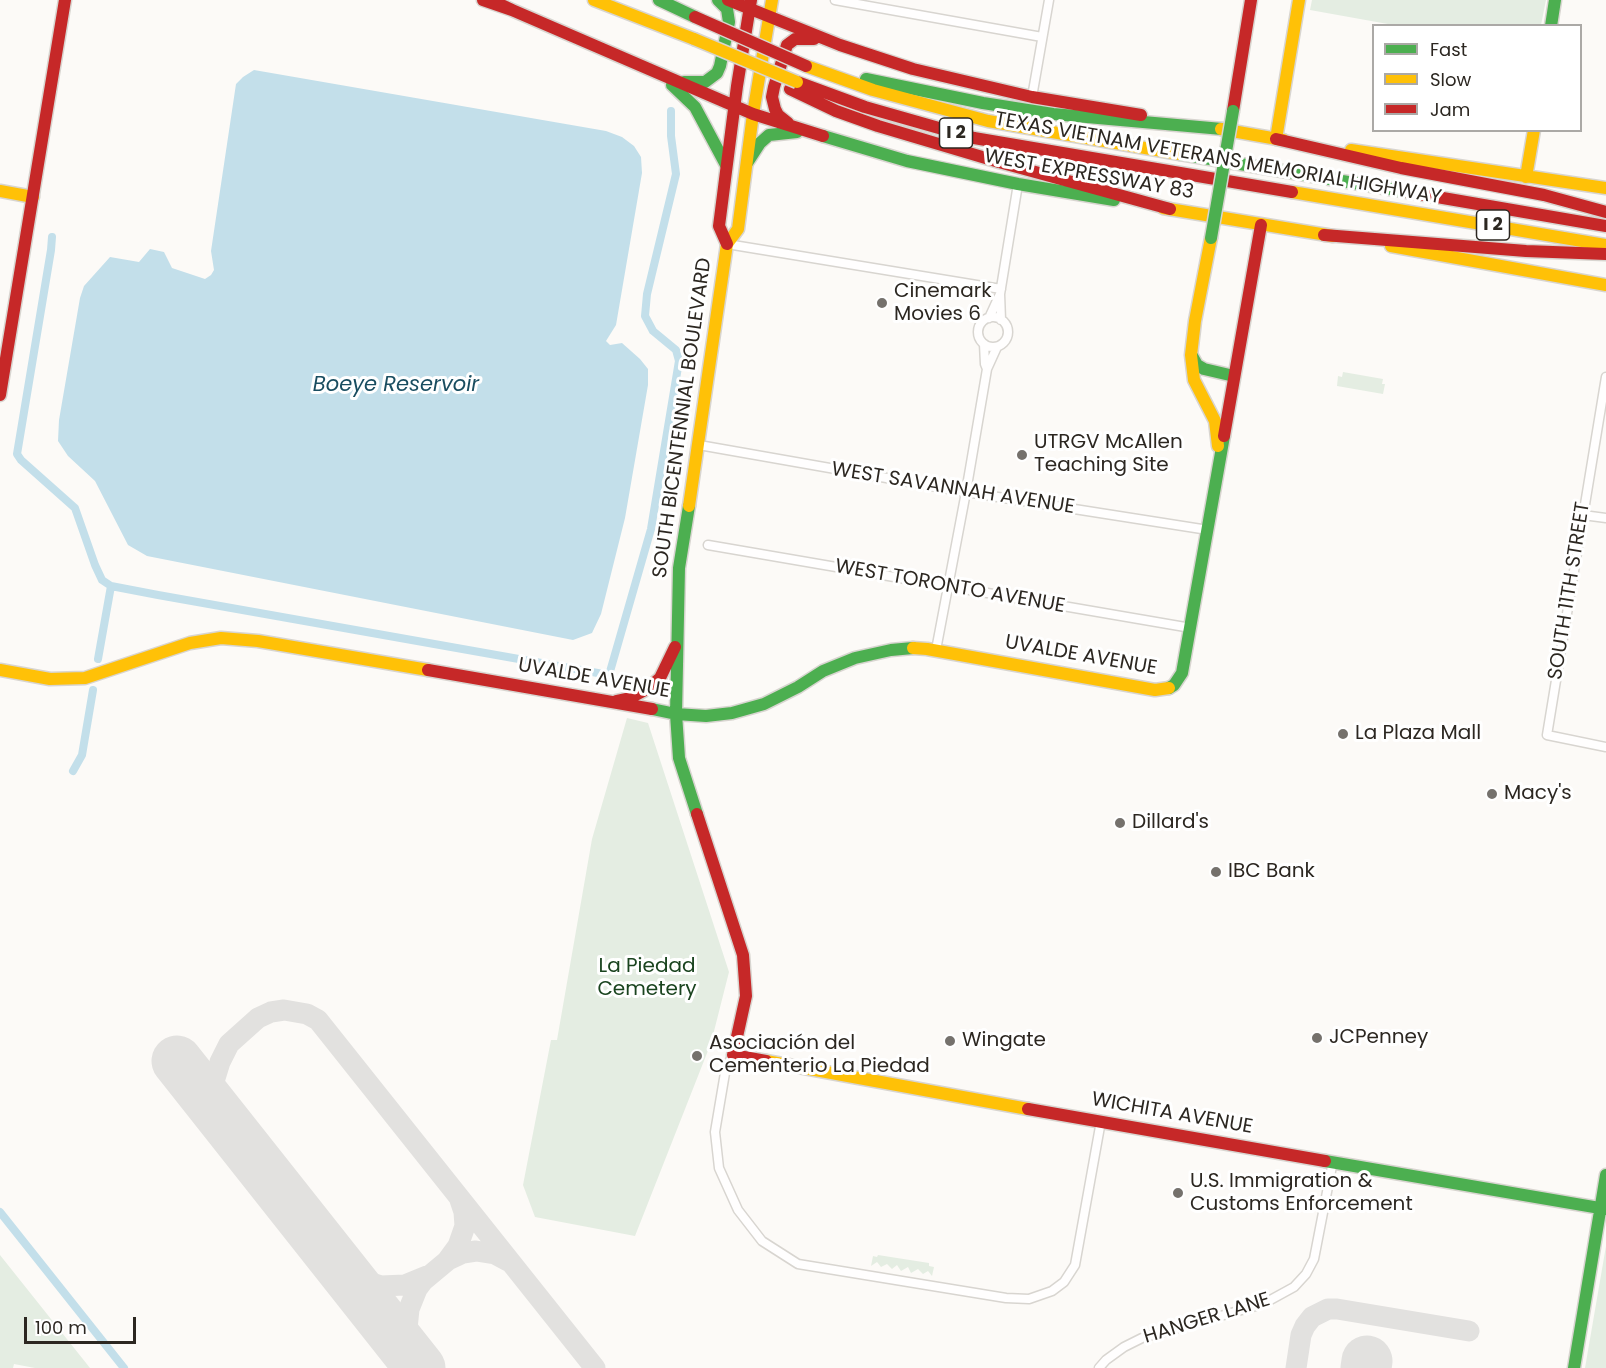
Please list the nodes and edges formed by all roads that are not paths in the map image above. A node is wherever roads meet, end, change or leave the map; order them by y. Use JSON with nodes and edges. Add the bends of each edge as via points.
{"nodes":[{"id":1,"x":65,"y":0,"type":"edge"},
{"id":2,"x":483,"y":0,"type":"edge"},
{"id":3,"x":491,"y":0,"type":"edge"},
{"id":4,"x":594,"y":0,"type":"edge"},
{"id":5,"x":718,"y":0,"type":"edge"},
{"id":6,"x":728,"y":0,"type":"edge"},
{"id":7,"x":772,"y":0,"type":"edge"},
{"id":8,"x":836,"y":0,"type":"edge"},
{"id":9,"x":1048,"y":0,"type":"edge"},
{"id":10,"x":1251,"y":0,"type":"edge"},
{"id":11,"x":1299,"y":0,"type":"edge"},
{"id":12,"x":1555,"y":0,"type":"edge"},
{"id":13,"x":662,"y":1,"type":"edge"},
{"id":14,"x":751,"y":5,"type":"edge"},
{"id":15,"x":512,"y":10,"type":"junction"},
{"id":16,"x":770,"y":18,"type":"junction"},
{"id":17,"x":1551,"y":24,"type":"edge"},
{"id":18,"x":1042,"y":37,"type":"junction"},
{"id":19,"x":827,"y":40,"type":"junction"},
{"id":20,"x":806,"y":66,"type":"junction"},
{"id":21,"x":660,"y":75,"type":"junction"},
{"id":22,"x":674,"y":81,"type":"junction"},
{"id":23,"x":793,"y":86,"type":"junction"},
{"id":24,"x":1032,"y":97,"type":"junction"},
{"id":25,"x":734,"y":106,"type":"junction"},
{"id":26,"x":753,"y":114,"type":"junction"},
{"id":27,"x":797,"y":129,"type":"junction"},
{"id":28,"x":1222,"y":129,"type":"junction"},
{"id":29,"x":1533,"y":132,"type":"edge"},
{"id":30,"x":812,"y":134,"type":"junction"},
{"id":31,"x":1275,"y":139,"type":"junction"},
{"id":32,"x":726,"y":165,"type":"junction"},
{"id":33,"x":745,"y":167,"type":"junction"},
{"id":34,"x":1526,"y":177,"type":"junction"},
{"id":35,"x":1018,"y":184,"type":"junction"},
{"id":36,"x":1606,"y":188,"type":"edge"},
{"id":37,"x":0,"y":191,"type":"edge"},
{"id":38,"x":33,"y":197,"type":"junction"},
{"id":39,"x":1170,"y":209,"type":"junction"},
{"id":40,"x":1606,"y":212,"type":"edge"},
{"id":41,"x":1261,"y":225,"type":"junction"},
{"id":42,"x":1606,"y":226,"type":"edge"},
{"id":43,"x":1324,"y":234,"type":"junction"},
{"id":44,"x":727,"y":244,"type":"junction"},
{"id":45,"x":1606,"y":245,"type":"edge"},
{"id":46,"x":1606,"y":254,"type":"edge"},
{"id":47,"x":1606,"y":285,"type":"edge"},
{"id":48,"x":1000,"y":291,"type":"junction"},
{"id":49,"x":989,"y":318,"type":"junction"},
{"id":50,"x":1001,"y":320,"type":"junction"},
{"id":51,"x":984,"y":344,"type":"junction"},
{"id":52,"x":997,"y":347,"type":"junction"},
{"id":53,"x":1191,"y":355,"type":"junction"},
{"id":54,"x":987,"y":369,"type":"junction"},
{"id":55,"x":1234,"y":376,"type":"junction"},
{"id":56,"x":1606,"y":377,"type":"edge"},
{"id":57,"x":0,"y":394,"type":"edge"},
{"id":58,"x":699,"y":445,"type":"junction"},
{"id":59,"x":1218,"y":471,"type":"junction"},
{"id":60,"x":966,"y":492,"type":"junction"},
{"id":61,"x":1583,"y":515,"type":"junction"},
{"id":62,"x":1606,"y":518,"type":"edge"},
{"id":63,"x":1208,"y":530,"type":"junction"},
{"id":64,"x":708,"y":545,"type":"dead end"},
{"id":65,"x":948,"y":587,"type":"junction"},
{"id":66,"x":1191,"y":628,"type":"junction"},
{"id":67,"x":677,"y":640,"type":"junction"},
{"id":68,"x":936,"y":650,"type":"junction"},
{"id":69,"x":0,"y":670,"type":"edge"},
{"id":70,"x":613,"y":702,"type":"junction"},
{"id":71,"x":676,"y":714,"type":"junction"},
{"id":72,"x":1606,"y":747,"type":"edge"},
{"id":73,"x":733,"y":1055,"type":"junction"},
{"id":74,"x":1101,"y":1121,"type":"junction"},
{"id":75,"x":1333,"y":1161,"type":"junction"},
{"id":76,"x":1606,"y":1175,"type":"edge"},
{"id":77,"x":1603,"y":1209,"type":"edge"},
{"id":78,"x":1099,"y":1368,"type":"edge"},
{"id":79,"x":1574,"y":1368,"type":"edge"}],
"edges":[{"from":1,"to":38,"type":"main road"},
{"from":2,"to":15,"type":"main road","name":"WEST EXPRESSWAY 83"},
{"from":3,"to":15,"type":"main road"},
{"from":4,"to":23,"type":"main road","bridge":true,"via":[[694,39]]},
{"from":5,"to":22,"type":"main road","via":[[727,9],[729,22],[717,73],[705,82]]},
{"from":6,"to":14,"type":"main road"},
{"from":7,"to":16,"type":"main road","name":"SOUTH BICENTENNIAL BOULEVARD"},
{"from":8,"to":18,"type":"street"},
{"from":9,"to":18,"type":"street"},
{"from":10,"to":53,"type":"main road","bridge":true},
{"from":11,"to":31,"type":"main road"},
{"from":12,"to":17,"type":"main road"},
{"from":13,"to":20,"type":"main road","name":"TEXAS VIETNAM VETERANS MEMORIAL HIGHWAY","number":"I 2","bridge":true},
{"from":14,"to":16,"type":"main road"},
{"from":14,"to":25,"type":"main road","name":"SOUTH BICENTENNIAL BOULEVARD"},
{"from":15,"to":21,"type":"main road","name":"WEST EXPRESSWAY 83"},
{"from":16,"to":19,"type":"main road"},
{"from":16,"to":26,"type":"main road","name":"SOUTH BICENTENNIAL BOULEVARD"},
{"from":18,"to":24,"type":"street"},
{"from":19,"to":24,"type":"main road","via":[[913,69]]},
{"from":19,"to":27,"type":"main road","via":[[795,39],[787,45],[773,103],[778,115]]},
{"from":20,"to":28,"type":"main road","via":[[1053,114]]},
{"from":20,"to":42,"type":"main road","name":"TEXAS VIETNAM VETERANS MEMORIAL HIGHWAY","number":"I 2","via":[[873,90],[988,121]]},
{"from":21,"to":22,"type":"main road","name":"WEST EXPRESSWAY 83"},
{"from":21,"to":32,"type":"main road","via":[[695,107]]},
{"from":22,"to":25,"type":"main road","name":"WEST EXPRESSWAY 83"},
{"from":23,"to":39,"type":"main road","via":[[836,111],[878,126]]},
{"from":23,"to":45,"type":"main road","name":"TEXAS VIETNAM VETERANS MEMORIAL HIGHWAY","number":"I 2","via":[[974,138]]},
{"from":24,"to":28,"type":"main road"},
{"from":25,"to":26,"type":"main road","name":"WEST EXPRESSWAY 83"},
{"from":25,"to":32,"type":"main road","name":"SOUTH BICENTENNIAL BOULEVARD"},
{"from":26,"to":27,"type":"main road","name":"WEST EXPRESSWAY 83"},
{"from":26,"to":33,"type":"main road","name":"SOUTH BICENTENNIAL BOULEVARD"},
{"from":27,"to":30,"type":"main road","name":"WEST EXPRESSWAY 83"},
{"from":28,"to":31,"type":"main road"},
{"from":29,"to":34,"type":"main road"},
{"from":30,"to":33,"type":"main road","via":[[769,135]]},
{"from":30,"to":35,"type":"main road","name":"WEST EXPRESSWAY 83","via":[[908,161]]},
{"from":31,"to":34,"type":"main road"},
{"from":31,"to":40,"type":"main road","via":[[1544,195]]},
{"from":32,"to":44,"type":"main road","name":"SOUTH BICENTENNIAL BOULEVARD","via":[[719,226]]},
{"from":33,"to":44,"type":"main road","name":"SOUTH BICENTENNIAL BOULEVARD","via":[[738,229]]},
{"from":34,"to":36,"type":"main road"},
{"from":35,"to":39,"type":"main road","name":"WEST EXPRESSWAY 83"},
{"from":35,"to":48,"type":"street"},
{"from":37,"to":38,"type":"main road"},
{"from":38,"to":57,"type":"main road"},
{"from":39,"to":41,"type":"main road","name":"WEST EXPRESSWAY 83"},
{"from":41,"to":43,"type":"main road","name":"WEST EXPRESSWAY 83"},
{"from":41,"to":55,"type":"main road"},
{"from":43,"to":46,"type":"main road"},
{"from":43,"to":47,"type":"main road","name":"WEST EXPRESSWAY 83"},
{"from":44,"to":48,"type":"street"},
{"from":44,"to":58,"type":"main road","name":"SOUTH BICENTENNIAL BOULEVARD"},
{"from":48,"to":49,"type":"street"},
{"from":48,"to":50,"type":"street"},
{"from":49,"to":50,"type":"street"},
{"from":49,"to":51,"type":"street","via":[[979,329]]},
{"from":50,"to":52,"type":"street","via":[[1008,335]]},
{"from":51,"to":52,"type":"street"},
{"from":51,"to":54,"type":"street"},
{"from":52,"to":54,"type":"street"},
{"from":53,"to":55,"type":"main road","via":[[1204,369]]},
{"from":53,"to":59,"type":"main road","via":[[1194,380],[1215,421]]},
{"from":54,"to":60,"type":"street"},
{"from":55,"to":59,"type":"main road"},
{"from":56,"to":61,"type":"street","name":"SOUTH 11TH STREET"},
{"from":58,"to":60,"type":"street","name":"WEST SAVANNAH AVENUE"},
{"from":58,"to":67,"type":"main road","name":"SOUTH BICENTENNIAL BOULEVARD","via":[[679,568]]},
{"from":59,"to":63,"type":"main road"},
{"from":60,"to":63,"type":"street","name":"WEST SAVANNAH AVENUE"},
{"from":60,"to":65,"type":"street"},
{"from":61,"to":62,"type":"street"},
{"from":61,"to":72,"type":"street","name":"SOUTH 11TH STREET","via":[[1547,735]]},
{"from":63,"to":66,"type":"main road"},
{"from":64,"to":65,"type":"street","name":"WEST TORONTO AVENUE"},
{"from":65,"to":66,"type":"street","name":"WEST TORONTO AVENUE"},
{"from":65,"to":68,"type":"street"},
{"from":66,"to":68,"type":"main road","name":"UVALDE AVENUE","via":[[1182,673],[1167,689]]},
{"from":67,"to":70,"type":"main road","via":[[660,678],[630,698]]},
{"from":67,"to":71,"type":"main road","name":"SOUTH BICENTENNIAL BOULEVARD"},
{"from":68,"to":71,"type":"main road","name":"UVALDE AVENUE","via":[[909,648],[873,653],[839,664],[749,709],[721,715]]},
{"from":69,"to":70,"type":"main road","name":"UVALDE AVENUE","via":[[50,679],[85,678],[190,643],[221,638]]},
{"from":70,"to":71,"type":"main road","name":"UVALDE AVENUE"},
{"from":71,"to":73,"type":"main road","name":"SOUTH BICENTENNIAL BOULEVARD","via":[[679,758],[743,955],[746,996]]},
{"from":73,"to":74,"type":"main road","name":"WICHITA AVENUE"},
{"from":73,"to":74,"type":"street","via":[[726,1067],[715,1132],[719,1168],[738,1210],[762,1241],[798,1264],[1006,1298],[1029,1299],[1052,1291],[1064,1282],[1075,1265]]},
{"from":74,"to":75,"type":"main road","name":"WICHITA AVENUE"},
{"from":75,"to":77,"type":"main road","name":"WICHITA AVENUE"},
{"from":75,"to":78,"type":"street","name":"HANGER LANE","via":[[1314,1259],[1294,1287],[1263,1304],[1142,1338]]},
{"from":76,"to":77,"type":"main road"},
{"from":77,"to":79,"type":"main road"}]}
